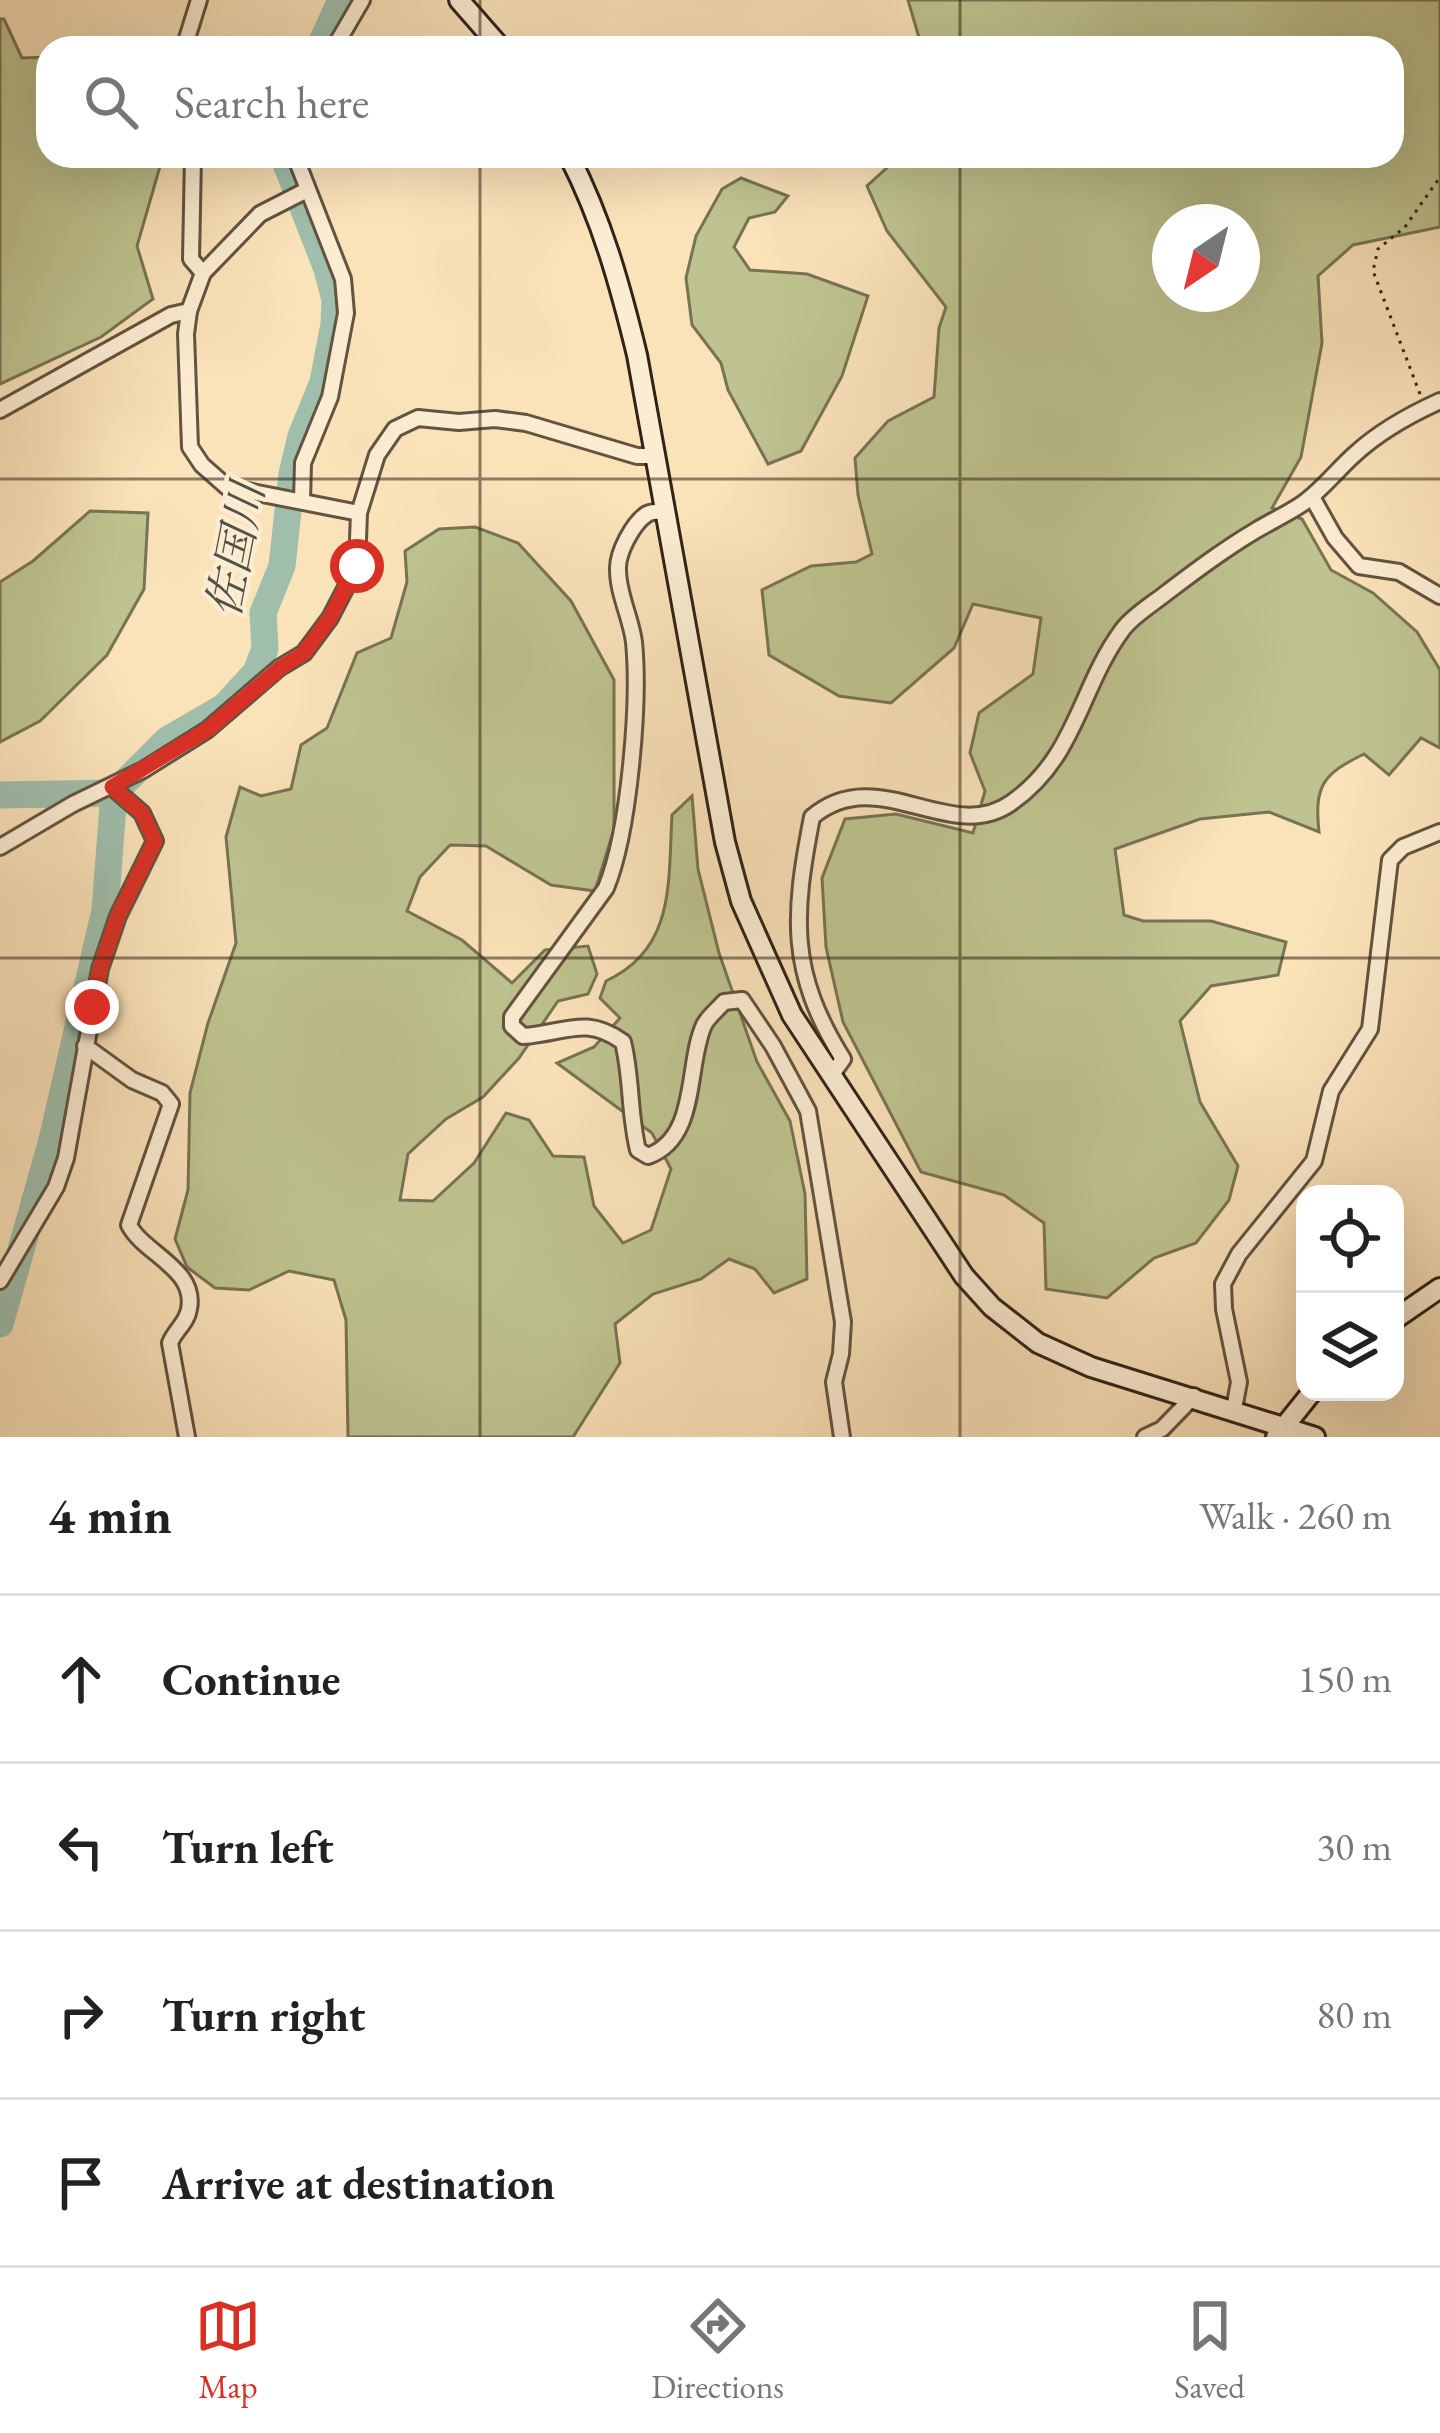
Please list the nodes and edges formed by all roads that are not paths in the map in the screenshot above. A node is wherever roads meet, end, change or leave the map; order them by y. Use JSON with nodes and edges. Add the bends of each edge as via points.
{"nodes":[{"id":1,"x":199,"y":0,"type":"edge"},
{"id":2,"x":362,"y":0,"type":"edge"},
{"id":3,"x":459,"y":0,"type":"edge"},
{"id":4,"x":188,"y":36,"type":"edge"},
{"id":5,"x":341,"y":36,"type":"edge"},
{"id":6,"x":490,"y":36,"type":"edge"},
{"id":7,"x":194,"y":168,"type":"edge"},
{"id":8,"x":299,"y":168,"type":"edge"},
{"id":9,"x":575,"y":168,"type":"edge"},
{"id":10,"x":307,"y":190,"type":"junction"},
{"id":11,"x":202,"y":274,"type":"junction"},
{"id":12,"x":189,"y":311,"type":"junction"},
{"id":13,"x":1433,"y":404,"type":"edge"},
{"id":14,"x":0,"y":410,"type":"edge"},
{"id":15,"x":656,"y":456,"type":"junction"},
{"id":16,"x":1312,"y":496,"type":"junction"},
{"id":17,"x":302,"y":500,"type":"junction"},
{"id":18,"x":665,"y":511,"type":"junction"},
{"id":19,"x":359,"y":513,"type":"junction"},
{"id":20,"x":1440,"y":596,"type":"edge"},
{"id":21,"x":112,"y":787,"type":"junction"},
{"id":22,"x":1440,"y":832,"type":"edge"},
{"id":23,"x":0,"y":847,"type":"edge"},
{"id":24,"x":85,"y":1046,"type":"junction"},
{"id":25,"x":831,"y":1076,"type":"junction"},
{"id":26,"x":0,"y":1281,"type":"edge"},
{"id":27,"x":1440,"y":1288,"type":"edge"},
{"id":28,"x":1404,"y":1312,"type":"edge"},
{"id":29,"x":1194,"y":1396,"type":"junction"},
{"id":30,"x":1305,"y":1401,"type":"edge"},
{"id":31,"x":1234,"y":1408,"type":"junction"},
{"id":32,"x":1280,"y":1431,"type":"edge"},
{"id":33,"x":187,"y":1437,"type":"edge"},
{"id":34,"x":842,"y":1437,"type":"edge"},
{"id":35,"x":1145,"y":1437,"type":"edge"},
{"id":36,"x":1316,"y":1437,"type":"edge"}],
"edges":[{"from":1,"to":4,"type":"street"},
{"from":2,"to":5,"type":"street"},
{"from":3,"to":6,"type":"street"},
{"from":7,"to":11,"type":"street","via":[[191,259]]},
{"from":8,"to":10,"type":"street"},
{"from":9,"to":15,"type":"street","via":[[619,278]]},
{"from":10,"to":11,"type":"street","via":[[260,214]]},
{"from":10,"to":17,"type":"street","via":[[344,279],[346,314],[330,397],[304,463]]},
{"from":11,"to":12,"type":"street"},
{"from":12,"to":14,"type":"street"},
{"from":12,"to":17,"type":"street","via":[[190,447],[227,487]]},
{"from":13,"to":16,"type":"street","via":[[1379,433]]},
{"from":15,"to":18,"type":"street"},
{"from":15,"to":19,"type":"street","via":[[526,423],[418,418],[395,429],[377,455]]},
{"from":16,"to":20,"type":"street","via":[[1359,566],[1400,572]]},
{"from":16,"to":25,"type":"street","via":[[1127,624],[1057,757],[1010,804],[986,814],[929,811],[865,796],[831,801],[812,817],[796,926],[806,984],[843,1059]]},
{"from":17,"to":19,"type":"street"},
{"from":18,"to":25,"type":"street","via":[[741,901],[792,1015]]},
{"from":18,"to":34,"type":"street","via":[[647,514],[625,542],[618,570],[635,657],[614,869],[512,1026],[523,1036],[602,1027],[623,1042],[632,1128],[648,1156],[660,1152],[685,1114],[705,1023],[724,1002],[742,1000],[808,1111],[843,1322],[834,1382]]},
{"from":19,"to":21,"type":"street","via":[[357,566],[304,653],[207,730]]},
{"from":21,"to":23,"type":"street"},
{"from":21,"to":24,"type":"street","via":[[142,813],[155,841],[118,916]]},
{"from":22,"to":31,"type":"street","via":[[1390,860],[1370,1029],[1330,1090],[1314,1162],[1223,1284],[1239,1382]]},
{"from":24,"to":26,"type":"street","via":[[56,1187]]},
{"from":24,"to":33,"type":"street","via":[[171,1104],[129,1225],[175,1268],[189,1293],[186,1319],[170,1343]]},
{"from":25,"to":29,"type":"street","via":[[992,1307],[1038,1343],[1091,1367]]},
{"from":27,"to":28,"type":"street"},
{"from":29,"to":31,"type":"street"},
{"from":29,"to":35,"type":"street"},
{"from":30,"to":32,"type":"street"},
{"from":31,"to":32,"type":"street"},
{"from":32,"to":36,"type":"street"}]}
